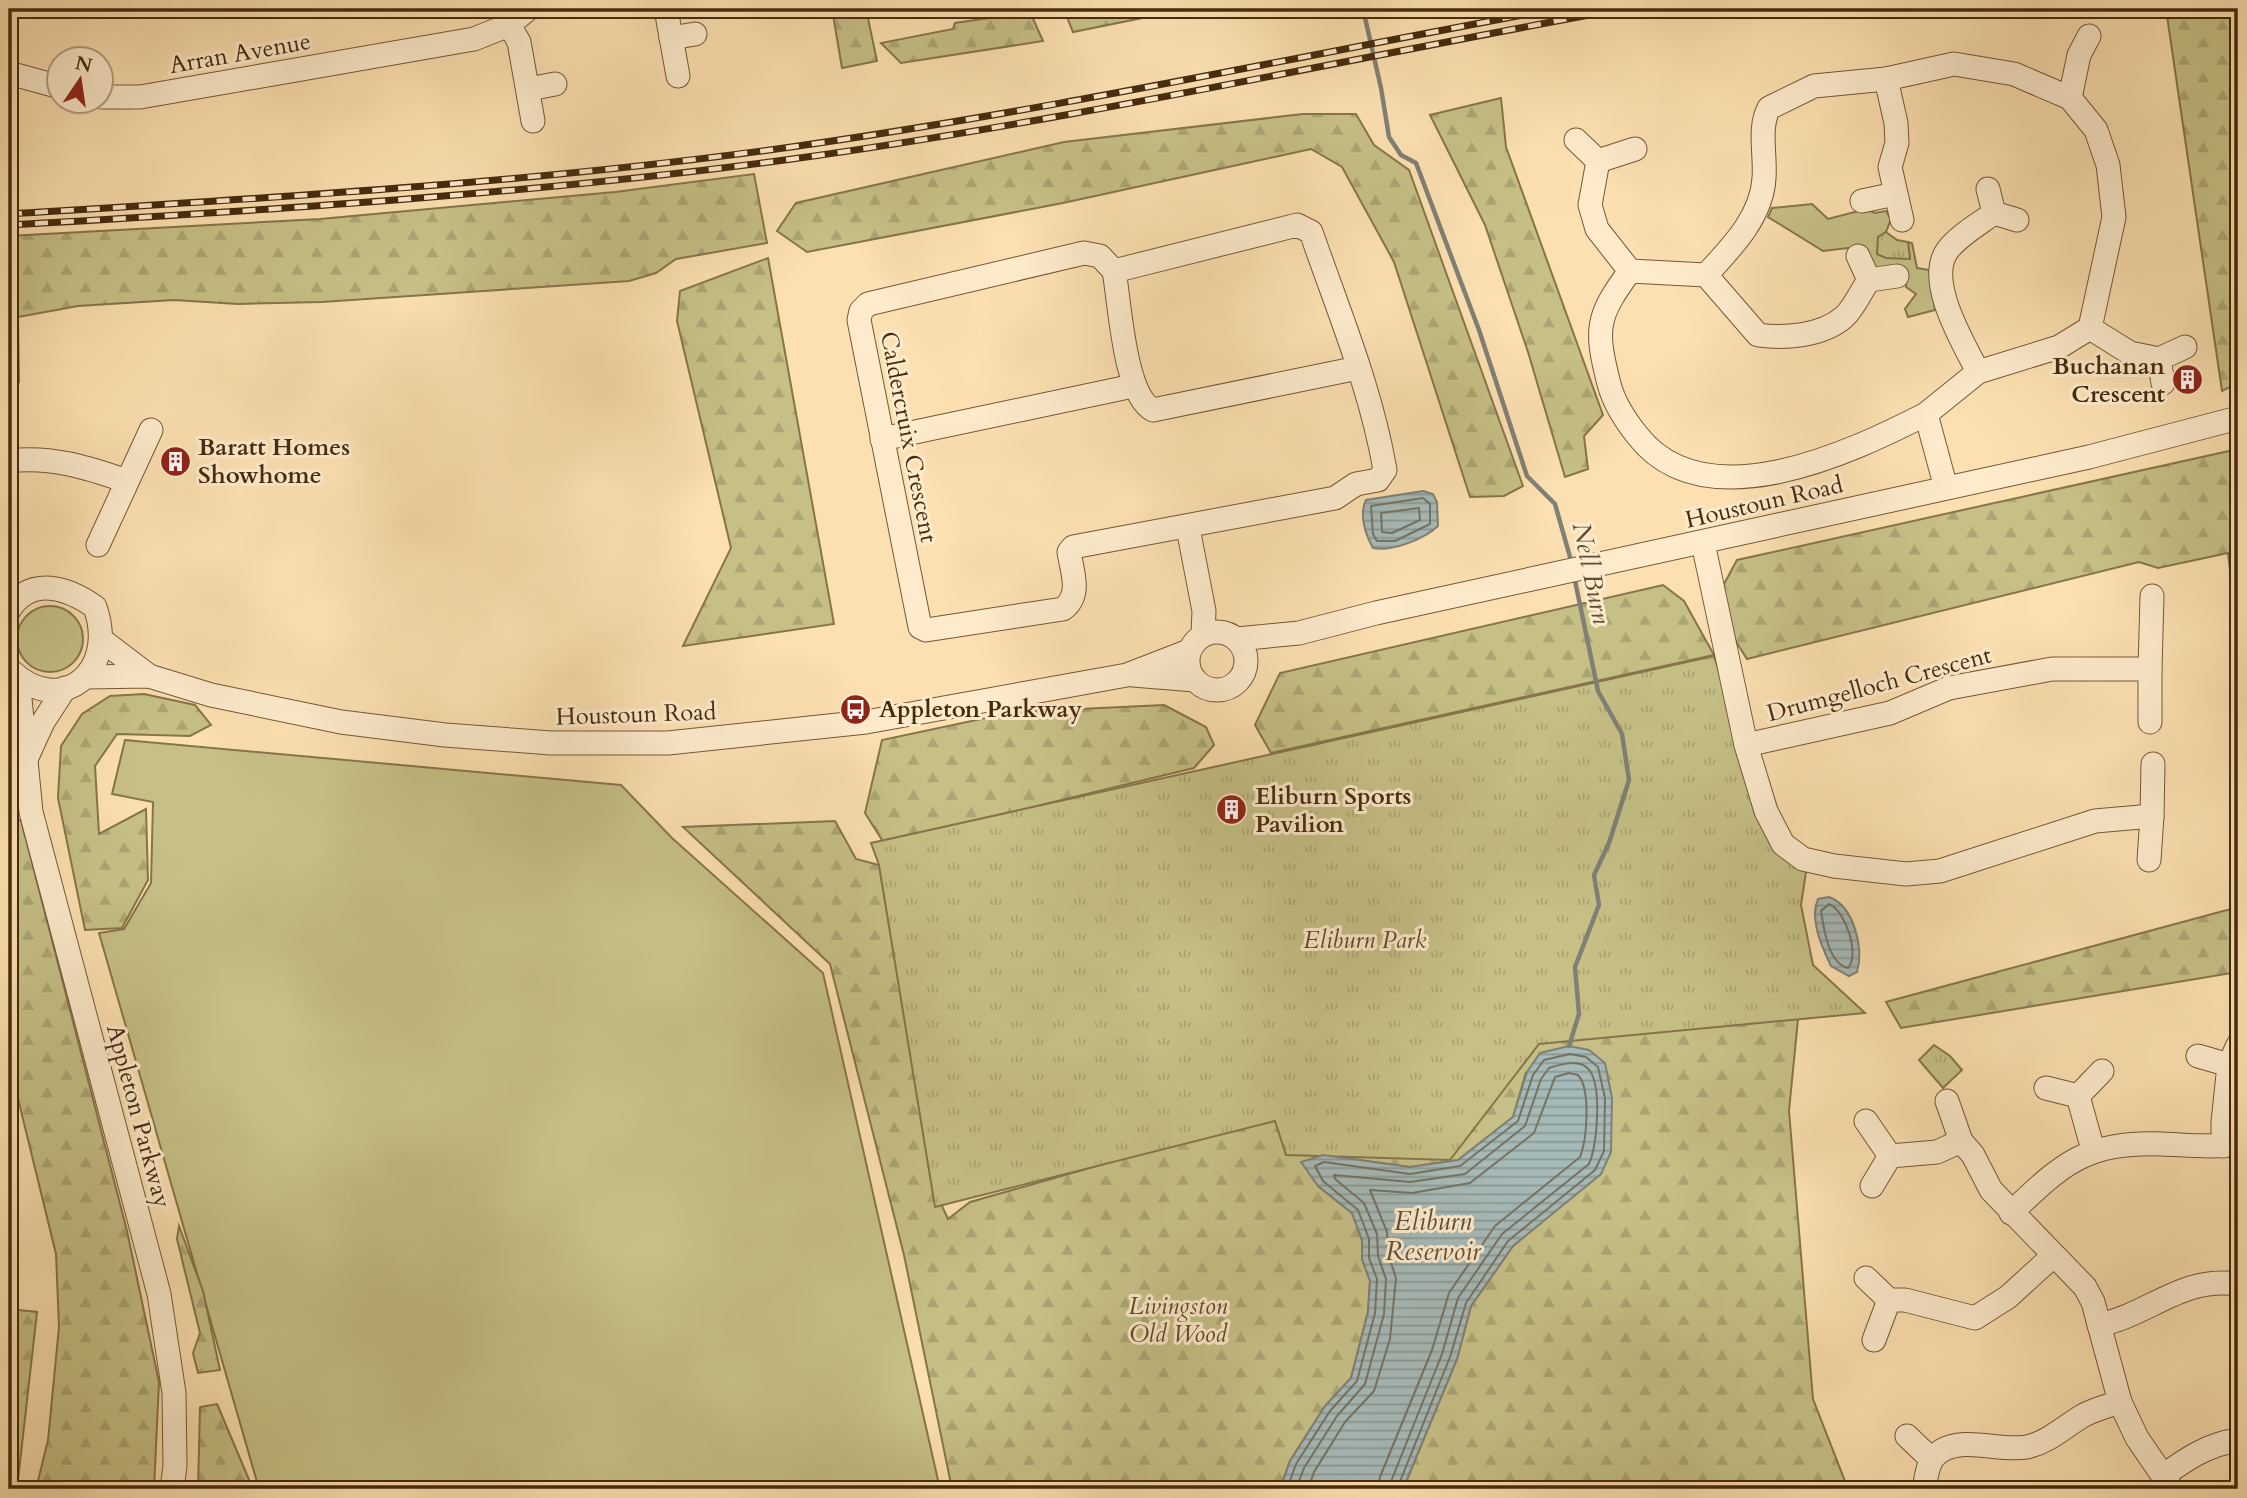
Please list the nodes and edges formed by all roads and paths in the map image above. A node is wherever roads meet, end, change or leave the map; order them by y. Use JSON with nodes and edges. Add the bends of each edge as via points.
{"nodes":[{"id":1,"x":528,"y":9,"type":"edge"},
{"id":2,"x":666,"y":9,"type":"edge"},
{"id":3,"x":509,"y":25,"type":"junction"},
{"id":4,"x":695,"y":34,"type":"dead end"},
{"id":5,"x":671,"y":38,"type":"junction"},
{"id":6,"x":2076,"y":46,"type":"dead end"},
{"id":7,"x":9,"y":74,"type":"edge"},
{"id":8,"x":678,"y":76,"type":"dead end"},
{"id":9,"x":1886,"y":79,"type":"junction"},
{"id":10,"x":46,"y":83,"type":"edge"},
{"id":11,"x":555,"y":84,"type":"dead end"},
{"id":12,"x":528,"y":89,"type":"junction"},
{"id":13,"x":116,"y":97,"type":"edge"},
{"id":14,"x":2070,"y":98,"type":"junction"},
{"id":15,"x":533,"y":121,"type":"dead end"},
{"id":16,"x":1576,"y":140,"type":"dead end"},
{"id":17,"x":1635,"y":149,"type":"dead end"},
{"id":18,"x":1598,"y":161,"type":"junction"},
{"id":19,"x":1988,"y":189,"type":"dead end"},
{"id":20,"x":1895,"y":194,"type":"junction"},
{"id":21,"x":1862,"y":201,"type":"dead end"},
{"id":22,"x":1994,"y":214,"type":"junction"},
{"id":23,"x":1902,"y":220,"type":"dead end"},
{"id":24,"x":2017,"y":220,"type":"dead end"},
{"id":25,"x":1858,"y":256,"type":"dead end"},
{"id":26,"x":1115,"y":271,"type":"junction"},
{"id":27,"x":1630,"y":271,"type":"junction"},
{"id":28,"x":1706,"y":275,"type":"junction"},
{"id":29,"x":1897,"y":276,"type":"dead end"},
{"id":30,"x":1869,"y":280,"type":"junction"},
{"id":31,"x":2090,"y":328,"type":"junction"},
{"id":32,"x":2185,"y":347,"type":"dead end"},
{"id":33,"x":2159,"y":359,"type":"junction"},
{"id":34,"x":1358,"y":368,"type":"junction"},
{"id":35,"x":1978,"y":372,"type":"junction"},
{"id":36,"x":2163,"y":383,"type":"dead end"},
{"id":37,"x":1133,"y":386,"type":"junction"},
{"id":38,"x":1926,"y":414,"type":"junction"},
{"id":39,"x":2238,"y":418,"type":"edge"},
{"id":40,"x":151,"y":430,"type":"dead end"},
{"id":41,"x":882,"y":439,"type":"junction"},
{"id":42,"x":9,"y":461,"type":"edge"},
{"id":43,"x":126,"y":481,"type":"junction"},
{"id":44,"x":1946,"y":488,"type":"junction"},
{"id":45,"x":1188,"y":528,"type":"junction"},
{"id":46,"x":1703,"y":543,"type":"junction"},
{"id":47,"x":98,"y":545,"type":"dead end"},
{"id":48,"x":2152,"y":596,"type":"dead end"},
{"id":49,"x":12,"y":603,"type":"edge"},
{"id":50,"x":103,"y":641,"type":"junction"},
{"id":51,"x":1220,"y":643,"type":"junction"},
{"id":52,"x":2150,"y":669,"type":"junction"},
{"id":53,"x":13,"y":672,"type":"edge"},
{"id":54,"x":1126,"y":675,"type":"junction"},
{"id":55,"x":149,"y":676,"type":"junction"},
{"id":56,"x":86,"y":677,"type":"junction"},
{"id":57,"x":1195,"y":680,"type":"junction"},
{"id":58,"x":65,"y":688,"type":"junction"},
{"id":59,"x":2150,"y":722,"type":"dead end"},
{"id":60,"x":1746,"y":745,"type":"junction"},
{"id":61,"x":26,"y":760,"type":"junction"},
{"id":62,"x":2153,"y":764,"type":"dead end"},
{"id":63,"x":2152,"y":816,"type":"junction"},
{"id":64,"x":2149,"y":860,"type":"dead end"},
{"id":65,"x":2234,"y":1055,"type":"edge"},
{"id":66,"x":2198,"y":1056,"type":"dead end"},
{"id":67,"x":2102,"y":1071,"type":"dead end"},
{"id":68,"x":2046,"y":1088,"type":"dead end"},
{"id":69,"x":2078,"y":1096,"type":"junction"},
{"id":70,"x":1947,"y":1101,"type":"dead end"},
{"id":71,"x":1866,"y":1121,"type":"dead end"},
{"id":72,"x":1961,"y":1141,"type":"junction"},
{"id":73,"x":2231,"y":1145,"type":"edge"},
{"id":74,"x":2093,"y":1150,"type":"junction"},
{"id":75,"x":1890,"y":1156,"type":"junction"},
{"id":76,"x":1872,"y":1186,"type":"dead end"},
{"id":77,"x":2011,"y":1213,"type":"junction"},
{"id":78,"x":2053,"y":1256,"type":"junction"},
{"id":79,"x":1866,"y":1278,"type":"dead end"},
{"id":80,"x":2238,"y":1284,"type":"edge"},
{"id":81,"x":1889,"y":1300,"type":"junction"},
{"id":82,"x":2099,"y":1325,"type":"junction"},
{"id":83,"x":1874,"y":1340,"type":"dead end"},
{"id":84,"x":2120,"y":1402,"type":"junction"},
{"id":85,"x":1907,"y":1436,"type":"dead end"},
{"id":86,"x":2238,"y":1440,"type":"edge"},
{"id":87,"x":1931,"y":1459,"type":"junction"},
{"id":88,"x":2167,"y":1483,"type":"edge"},
{"id":89,"x":172,"y":1489,"type":"edge"},
{"id":90,"x":1924,"y":1489,"type":"edge"}],
"edges":[{"from":1,"to":3,"type":"street","name":"Arran Avenue"},
{"from":2,"to":5,"type":"street"},
{"from":3,"to":12,"type":"street","via":[[519,42]]},
{"from":3,"to":13,"type":"street","name":"Arran Avenue","via":[[474,39],[139,97]]},
{"from":4,"to":5,"type":"street"},
{"from":5,"to":8,"type":"street"},
{"from":6,"to":14,"type":"street"},
{"from":7,"to":10,"type":"street"},
{"from":9,"to":14,"type":"street","via":[[1954,64],[1981,66],[2014,74]]},
{"from":9,"to":20,"type":"street","via":[[1896,123],[1890,167]]},
{"from":9,"to":28,"type":"street","via":[[1815,86],[1769,108],[1760,203]]},
{"from":11,"to":12,"type":"street"},
{"from":12,"to":15,"type":"street"},
{"from":14,"to":31,"type":"street","via":[[2096,130],[2109,164],[2114,217]]},
{"from":16,"to":18,"type":"street"},
{"from":17,"to":18,"type":"street"},
{"from":18,"to":27,"type":"street","via":[[1590,205],[1597,229]]},
{"from":19,"to":22,"type":"street"},
{"from":20,"to":21,"type":"street"},
{"from":20,"to":23,"type":"street"},
{"from":22,"to":24,"type":"street"},
{"from":22,"to":35,"type":"street","via":[[1948,249],[1939,269],[1953,321]]},
{"from":25,"to":30,"type":"street"},
{"from":26,"to":34,"type":"street","name":"Caldercruix Crescent","via":[[1297,225],[1306,228]]},
{"from":26,"to":37,"type":"street"},
{"from":26,"to":41,"type":"street","name":"Caldercruix Crescent","via":[[1100,256],[1084,253],[868,304],[859,320]]},
{"from":27,"to":28,"type":"street"},
{"from":27,"to":38,"type":"street","via":[[1611,296],[1599,328],[1609,385],[1626,422],[1661,459],[1716,479],[1737,478],[1867,444]]},
{"from":28,"to":30,"type":"street","via":[[1758,335],[1779,338],[1822,329],[1844,317]]},
{"from":29,"to":30,"type":"street"},
{"from":31,"to":33,"type":"street","via":[[2130,353]]},
{"from":31,"to":35,"type":"street","via":[[2059,347]]},
{"from":32,"to":33,"type":"street"},
{"from":33,"to":36,"type":"street"},
{"from":34,"to":37,"type":"street","via":[[1153,410],[1144,405]]},
{"from":34,"to":45,"type":"street","name":"Caldercruix Crescent","via":[[1379,436],[1385,470],[1378,480],[1356,484],[1335,498]]},
{"from":35,"to":38,"type":"street"},
{"from":37,"to":41,"type":"street"},
{"from":38,"to":44,"type":"street"},
{"from":39,"to":44,"type":"street","name":"Houstoun Road"},
{"from":40,"to":43,"type":"street"},
{"from":41,"to":45,"type":"street","name":"Caldercruix Crescent","via":[[920,627],[926,631],[1063,609],[1072,603],[1075,591],[1069,552],[1073,547]]},
{"from":42,"to":43,"type":"street","via":[[32,458],[76,464]]},
{"from":43,"to":47,"type":"street"},
{"from":44,"to":46,"type":"street","name":"Houstoun Road"},
{"from":45,"to":51,"type":"street","via":[[1204,611]]},
{"from":46,"to":51,"type":"street","name":"Houstoun Road","via":[[1299,633]]},
{"from":46,"to":60,"type":"street","name":"Drumgelloch Crescent"},
{"from":48,"to":52,"type":"street"},
{"from":49,"to":50,"type":"street","via":[[53,586],[75,593],[95,607]]},
{"from":50,"to":55,"type":"street","name":"Houstoun Road"},
{"from":50,"to":56,"type":"street","via":[[98,660]]},
{"from":51,"to":54,"type":"street","name":"Houstoun Road"},
{"from":51,"to":57,"type":"street","via":[[1188,661]]},
{"from":51,"to":57,"type":"street","name":"Houstoun Road","via":[[1243,676],[1230,687],[1212,690]]},
{"from":52,"to":59,"type":"street"},
{"from":52,"to":60,"type":"street","name":"Drumgelloch Crescent","via":[[2052,669],[1949,688],[1890,713]]},
{"from":53,"to":58,"type":"street","via":[[41,689]]},
{"from":53,"to":61,"type":"street","name":"Appleton Parkway"},
{"from":54,"to":55,"type":"street","name":"Houstoun Road","via":[[828,727],[668,743],[445,736],[341,722],[211,695]]},
{"from":54,"to":57,"type":"street","name":"Houstoun Road"},
{"from":55,"to":56,"type":"street","name":"Houstoun Road"},
{"from":56,"to":58,"type":"street"},
{"from":58,"to":61,"type":"street","name":"Appleton Parkway"},
{"from":60,"to":63,"type":"street","name":"Drumgelloch Crescent","via":[[1766,811],[1783,844],[1803,859],[1834,866],[1906,874],[1940,871],[2095,821]]},
{"from":61,"to":89,"type":"street","name":"Appleton Parkway","via":[[31,812],[159,1294],[174,1393]]},
{"from":62,"to":63,"type":"street"},
{"from":63,"to":64,"type":"street"},
{"from":65,"to":66,"type":"street"},
{"from":65,"to":73,"type":"street","via":[[2223,1111]]},
{"from":67,"to":69,"type":"street"},
{"from":68,"to":69,"type":"street"},
{"from":69,"to":74,"type":"street"},
{"from":70,"to":72,"type":"street"},
{"from":71,"to":75,"type":"street"},
{"from":72,"to":75,"type":"street","via":[[1937,1152]]},
{"from":72,"to":77,"type":"street"},
{"from":73,"to":74,"type":"street","via":[[2136,1144]]},
{"from":74,"to":77,"type":"street","via":[[2062,1168]]},
{"from":75,"to":76,"type":"street"},
{"from":77,"to":78,"type":"street"},
{"from":78,"to":81,"type":"street","via":[[1989,1312],[1975,1318]]},
{"from":78,"to":82,"type":"street","via":[[2085,1287]]},
{"from":79,"to":81,"type":"street"},
{"from":80,"to":82,"type":"street","via":[[2199,1283],[2120,1321]]},
{"from":81,"to":83,"type":"street"},
{"from":82,"to":84,"type":"street"},
{"from":84,"to":87,"type":"street","via":[[2097,1409],[2028,1447],[1953,1446]]},
{"from":84,"to":88,"type":"street"},
{"from":85,"to":87,"type":"street"},
{"from":86,"to":88,"type":"street","via":[[2187,1458]]},
{"from":87,"to":90,"type":"street"}]}
